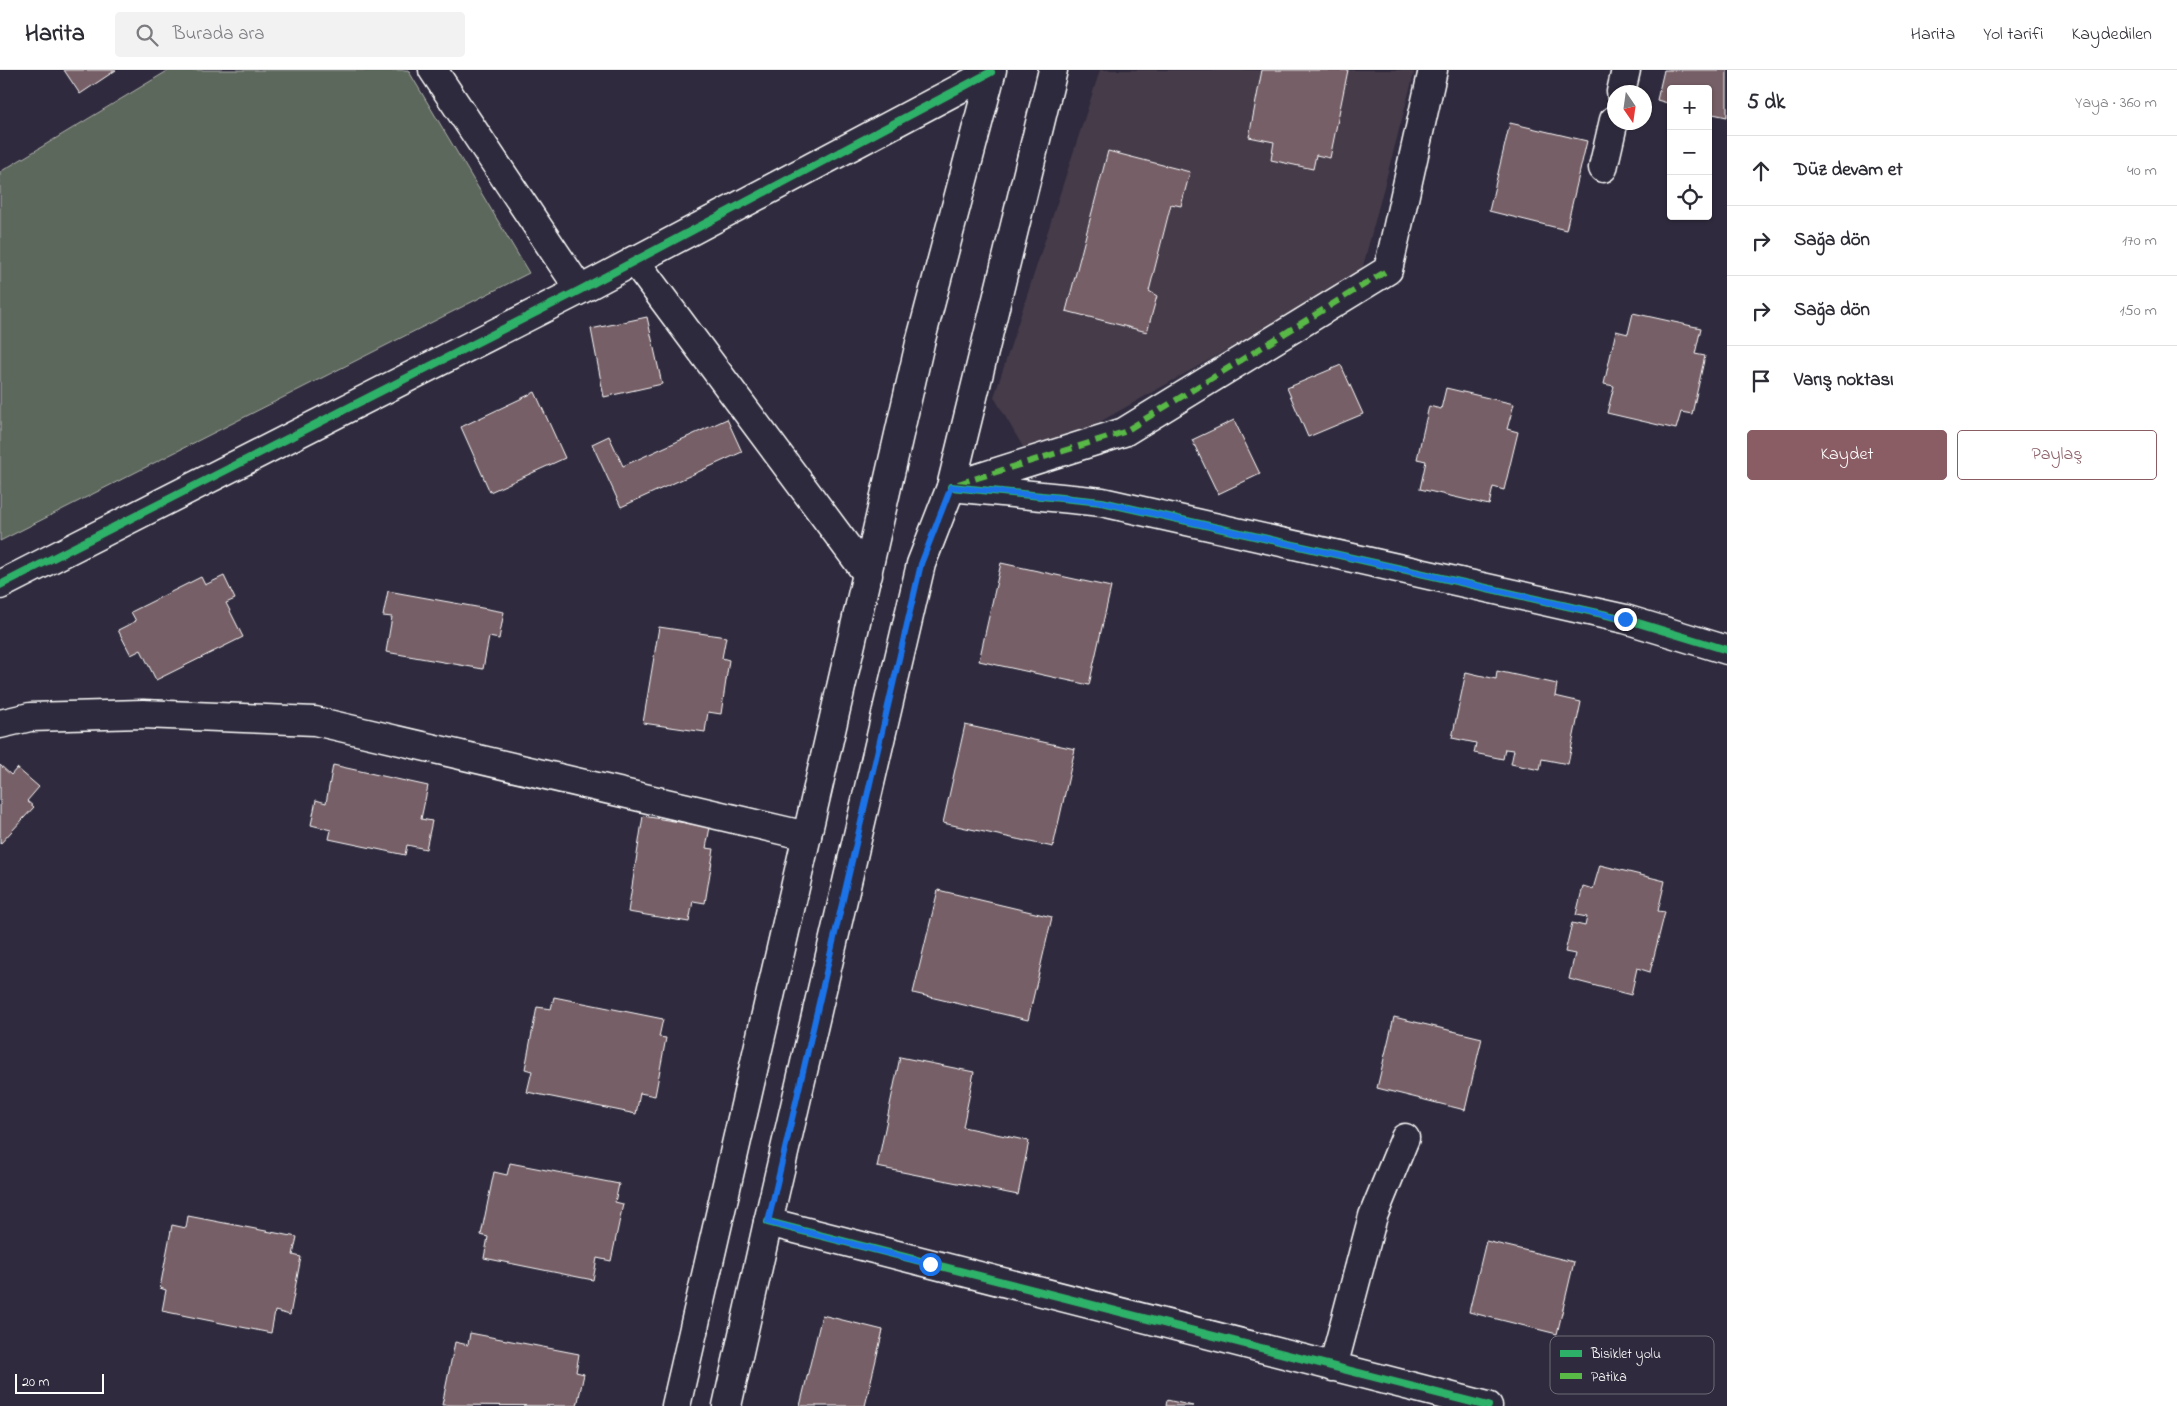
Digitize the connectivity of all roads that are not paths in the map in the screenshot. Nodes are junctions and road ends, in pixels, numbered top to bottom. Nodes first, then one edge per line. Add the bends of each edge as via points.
1 (434, 70) edge
2 (1052, 70) edge
3 (1433, 70) edge
4 (1626, 70) edge
5 (992, 71) edge
6 (1623, 85) edge
7 (1612, 130) edge
8 (1603, 168) dead end
9 (634, 260) junction
10 (580, 290) junction
11 (951, 487) junction
12 (868, 574) junction
13 (0, 585) edge
14 (1727, 650) edge
15 (0, 724) edge
16 (807, 836) junction
17 (1405, 1138) dead end
18 (768, 1222) junction
19 (1333, 1366) junction
20 (676, 1406) edge
21 (727, 1406) edge
22 (1488, 1406) edge

1 - 10 street
2 - 11 street
3 - 11 street via 1388,270 1124,432
4 - 6 street
5 - 9 street
5 - 12 street via 920,342
7 - 8 street
9 - 10 street
9 - 12 street
10 - 13 street
11 - 14 street via 1102,502 1625,619
11 - 18 street via 921,564
12 - 16 street
15 - 16 street via 30,717 143,714 315,721
16 - 20 street
17 - 19 street via 1373,1216
18 - 19 street
18 - 21 street
19 - 22 street

